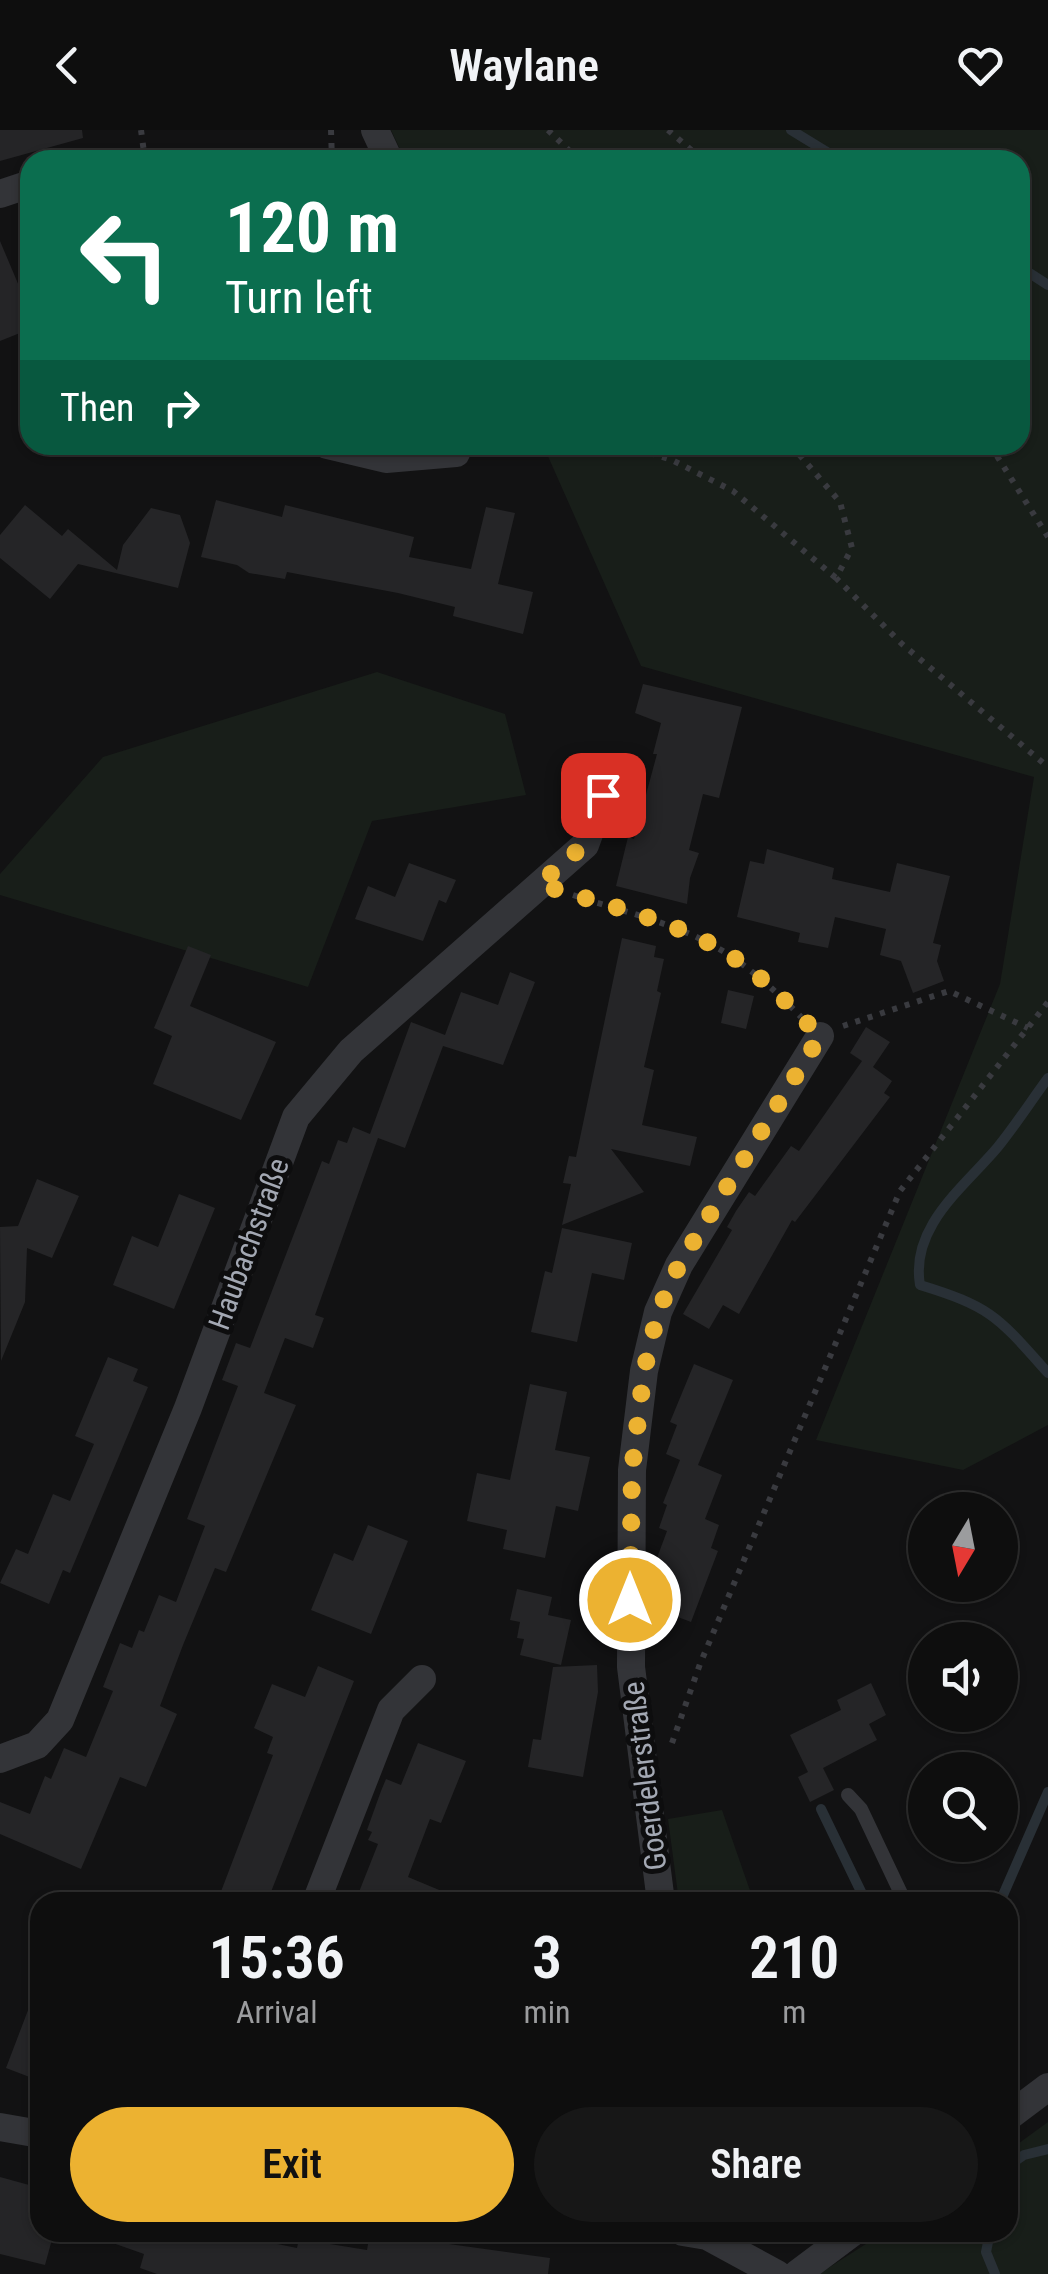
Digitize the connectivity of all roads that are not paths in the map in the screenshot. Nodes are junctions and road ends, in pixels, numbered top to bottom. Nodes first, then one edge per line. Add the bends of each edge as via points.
1 (373, 455) edge
2 (428, 455) edge
3 (603, 795) dead end
4 (820, 1036) road end
5 (422, 1679) dead end
6 (0, 1760) edge
7 (848, 1794) dead end
8 (320, 1892) edge
9 (659, 1892) edge
10 (899, 1892) edge
11 (1048, 2087) edge
12 (1018, 2105) edge
13 (0, 2127) edge
14 (30, 2132) edge
15 (715, 2242) edge
16 (840, 2242) edge
17 (777, 2274) edge
18 (798, 2274) edge

1 - 2 street
3 - 6 street, Haubachstraße via 584,845 351,1051 296,1117 188,1408 60,1720 37,1745
4 - 9 street, Goerdelerstraße via 679,1265 658,1312 644,1371 632,1470 632,1667
5 - 8 street via 391,1710
7 - 10 lane
11 - 12 street
13 - 14 street
15 - 17 street
16 - 18 street

